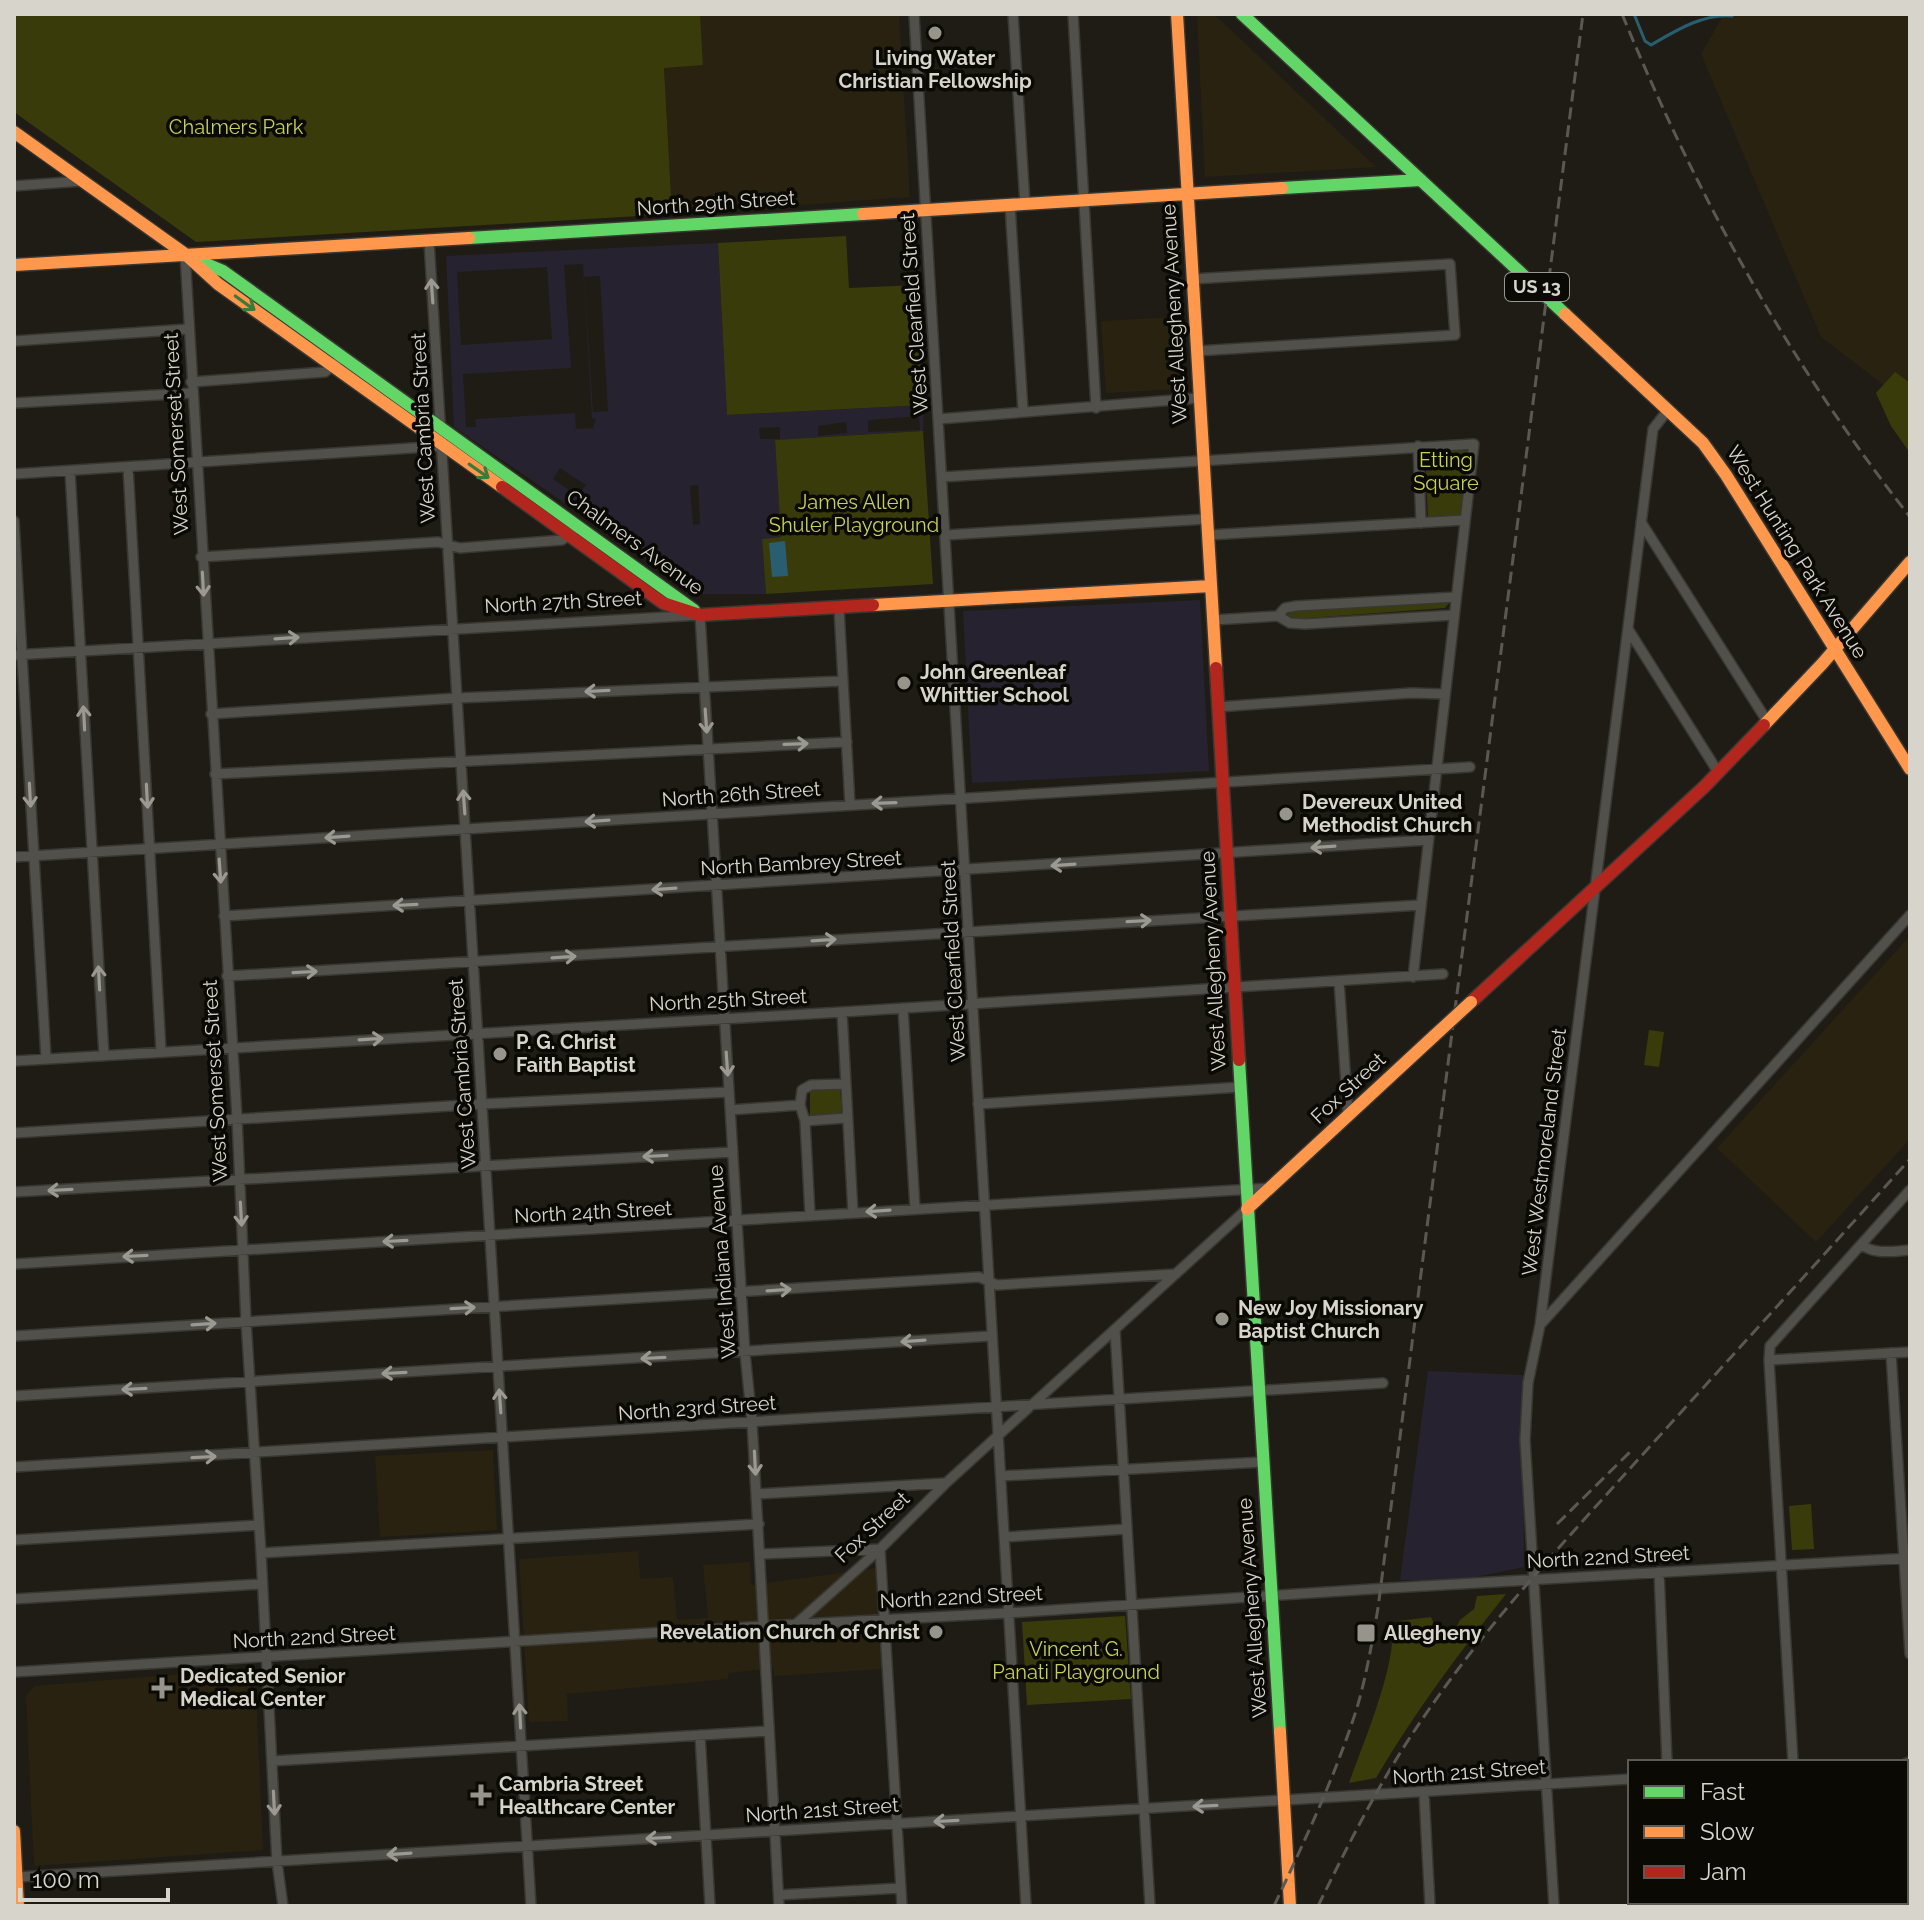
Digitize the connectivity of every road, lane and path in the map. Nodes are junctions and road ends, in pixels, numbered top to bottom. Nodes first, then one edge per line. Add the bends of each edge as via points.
1 (914, 14) edge
2 (1013, 14) edge
3 (1073, 14) edge
4 (1177, 14) edge
5 (1242, 14) edge
6 (14, 132) edge
7 (1421, 180) junction
8 (82, 181) junction
9 (14, 186) edge
10 (1187, 194) junction
11 (1084, 200) junction
12 (1025, 204) junction
13 (1010, 205) junction
14 (925, 210) junction
15 (429, 241) junction
16 (185, 254) junction
17 (14, 265) edge
18 (1192, 279) junction
19 (188, 329) junction
20 (14, 341) edge
21 (1197, 351) junction
22 (338, 361) junction
23 (191, 387) junction
24 (1199, 398) junction
25 (14, 403) edge
26 (1096, 408) junction
27 (1668, 410) junction
28 (1023, 411) junction
29 (939, 419) junction
30 (442, 428) junction
31 (443, 446) junction
32 (1418, 446) junction
33 (196, 462) junction
34 (1203, 462) junction
35 (128, 467) junction
36 (70, 471) junction
37 (14, 474) edge
38 (942, 477) junction
39 (1207, 519) junction
40 (1465, 520) junction
41 (14, 521) edge
42 (1641, 522) junction
43 (1421, 523) junction
44 (574, 530) junction
45 (946, 535) junction
46 (1208, 535) junction
47 (448, 546) junction
48 (201, 557) junction
49 (1910, 562) edge
50 (1211, 586) junction
51 (1456, 597) junction
52 (950, 600) junction
53 (839, 609) junction
54 (700, 615) junction
55 (1454, 615) junction
56 (1278, 616) junction
57 (1213, 620) junction
58 (453, 628) junction
59 (1628, 629) junction
60 (207, 643) junction
61 (138, 647) junction
62 (1834, 648) junction
63 (80, 651) junction
64 (18, 655) edge
65 (843, 681) junction
66 (704, 686) junction
67 (1445, 694) junction
68 (457, 698) junction
69 (1218, 707) junction
70 (211, 714) junction
71 (1767, 721) junction
72 (847, 742) junction
73 (708, 747) junction
74 (461, 760) junction
75 (1470, 767) dead end
76 (1910, 769) edge
77 (1437, 770) junction
78 (1718, 772) junction
79 (215, 774) junction
80 (1223, 784) junction
81 (962, 800) junction
82 (850, 805) junction
83 (712, 814) junction
84 (465, 829) junction
85 (1428, 840) junction
86 (219, 845) junction
87 (150, 849) junction
88 (92, 853) junction
89 (1227, 854) junction
90 (34, 856) junction
91 (14, 857) edge
92 (966, 871) junction
93 (716, 886) junction
94 (1595, 887) junction
95 (470, 901) junction
96 (1421, 905) junction
97 (1910, 915) edge
98 (224, 916) junction
99 (1231, 916) junction
100 (969, 931) junction
101 (720, 947) junction
102 (473, 962) junction
103 (1443, 974) dead end
104 (227, 976) junction
105 (1413, 977) junction
106 (1339, 981) junction
107 (1235, 988) junction
108 (973, 1002) junction
109 (903, 1008) junction
110 (842, 1012) junction
111 (725, 1019) junction
112 (478, 1032) junction
113 (232, 1048) junction
114 (161, 1051) junction
115 (104, 1056) junction
116 (46, 1058) junction
117 (14, 1061) edge
118 (845, 1084) junction
119 (1241, 1087) junction
120 (729, 1092) junction
121 (482, 1104) junction
122 (978, 1104) junction
123 (800, 1105) junction
124 (730, 1110) junction
125 (1348, 1113) junction
126 (237, 1118) junction
127 (846, 1118) junction
128 (805, 1121) junction
129 (14, 1133) edge
130 (733, 1152) junction
131 (486, 1166) junction
132 (239, 1180) junction
133 (1270, 1188) junction
134 (1246, 1190) junction
135 (1910, 1190) edge
136 (14, 1192) edge
137 (984, 1205) junction
138 (915, 1208) junction
139 (1247, 1209) junction
140 (853, 1213) junction
141 (810, 1215) junction
142 (737, 1221) junction
143 (490, 1236) junction
144 (1862, 1245) junction
145 (242, 1250) junction
146 (1910, 1250) edge
147 (14, 1264) edge
148 (1176, 1274) junction
149 (988, 1281) junction
150 (742, 1292) junction
151 (494, 1306) junction
152 (246, 1321) junction
153 (1540, 1325) junction
154 (1115, 1330) junction
155 (14, 1336) edge
156 (991, 1336) junction
157 (1910, 1352) edge
158 (745, 1353) junction
159 (1891, 1353) junction
160 (1769, 1360) junction
161 (498, 1367) junction
162 (250, 1382) junction
163 (1383, 1383) dead end
164 (1258, 1391) junction
165 (14, 1396) edge
166 (1120, 1400) junction
167 (1036, 1404) junction
168 (996, 1408) junction
169 (752, 1422) junction
170 (999, 1437) junction
171 (503, 1438) junction
172 (254, 1454) junction
173 (1263, 1462) junction
174 (14, 1467) edge
175 (1124, 1470) junction
176 (1001, 1476) junction
177 (946, 1483) junction
178 (757, 1494) junction
179 (759, 1524) junction
180 (259, 1525) junction
181 (1127, 1529) junction
182 (1005, 1537) junction
183 (14, 1540) edge
184 (509, 1540) junction
185 (880, 1549) junction
186 (261, 1553) junction
187 (761, 1554) junction
188 (1907, 1558) edge
189 (1781, 1565) junction
190 (1659, 1572) junction
191 (1533, 1580) junction
192 (262, 1584) junction
193 (1271, 1596) junction
194 (14, 1599) edge
195 (1132, 1604) junction
196 (1008, 1613) junction
197 (884, 1620) junction
198 (796, 1624) junction
199 (765, 1626) junction
200 (515, 1643) junction
201 (1910, 1654) edge
202 (266, 1658) junction
203 (14, 1672) edge
204 (769, 1731) junction
205 (700, 1735) junction
206 (521, 1745) junction
207 (1667, 1760) edge
208 (1793, 1760) edge
209 (272, 1761) junction
210 (1628, 1779) edge
211 (1547, 1785) junction
212 (1424, 1793) junction
213 (1283, 1801) junction
214 (1144, 1809) junction
215 (1021, 1817) junction
216 (897, 1823) junction
217 (14, 1831) edge
218 (775, 1831) junction
219 (706, 1835) junction
220 (527, 1846) junction
221 (277, 1862) junction
222 (17, 1877) junction
223 (901, 1888) junction
224 (779, 1901) edge
225 (18, 1906) edge
226 (283, 1906) edge
227 (531, 1906) edge
228 (710, 1906) edge
229 (902, 1906) edge
230 (1026, 1906) edge
231 (1150, 1906) edge
232 (1290, 1906) edge
233 (1430, 1906) edge
234 (1554, 1906) edge

1 - 14 street, West Clearfield Street
2 - 12 street
3 - 11 street
4 - 10 street, West Allegheny Avenue
5 - 7 street, West Hunting Park Avenue / US 13
6 - 8 street, Chalmers Avenue
7 - 10 street, North 29th Street
7 - 27 street, West Hunting Park Avenue / US 13
8 - 9 street
8 - 16 street, Chalmers Avenue
10 - 11 street, North 29th Street
10 - 18 street, West Allegheny Avenue
11 - 12 street, North 29th Street
11 - 26 street
12 - 13 street, North 29th Street
13 - 14 street, North 29th Street
13 - 28 street
14 - 15 street, North 29th Street
14 - 29 street, West Clearfield Street
15 - 16 street, North 29th Street
30 -> 15 street, West Cambria Street
16 - 17 street, North 29th Street
16 - 19 street, West Somerset Street
16 - 22 street, Chalmers Avenue via 218,284
18 - 21 street, West Allegheny Avenue
18 - 21 street via 1450,264 1455,335
19 - 20 street
19 - 23 street, West Somerset Street
21 - 24 street, West Allegheny Avenue
22 - 23 street via 325,372
22 - 30 street, Chalmers Avenue
22 - 31 street, Chalmers Avenue
23 - 25 street
23 - 33 street, West Somerset Street
24 - 26 street
24 - 34 street, West Allegheny Avenue
26 - 28 street
27 - 42 street, West Westmoreland Street via 1653,429
27 - 62 street, West Hunting Park Avenue / US 13 via 1714,457
28 - 29 street
29 - 38 street, West Clearfield Street
30 - 31 street, West Cambria Street
30 - 44 street, Chalmers Avenue
31 - 33 street
31 -> 44 street, Chalmers Avenue
31 - 47 street, West Cambria Street
32 - 34 street
32 - 40 street via 1474,444
32 - 43 street
33 - 35 street
33 - 48 street, West Somerset Street
34 - 38 street
34 - 39 street, West Allegheny Avenue
35 - 36 street
35 - 61 street
36 - 37 street
36 - 63 street
38 - 45 street, West Clearfield Street
39 - 45 street
39 - 46 street, West Allegheny Avenue
40 - 43 street
40 - 51 street
41 - 64 street
42 - 59 street, West Westmoreland Street
42 - 71 street
43 - 46 street
44 - 47 street via 562,540
44 - 54 street, Chalmers Avenue via 663,603
45 - 52 street, West Clearfield Street
46 - 50 street, West Allegheny Avenue
47 - 48 street via 438,542
47 - 58 street, West Cambria Street
48 -> 60 street, West Somerset Street
49 - 62 street, Fox Street
50 - 52 street, North 27th Street
50 - 57 street, West Allegheny Avenue
51 - 55 street
51 - 56 street via 1296,606
52 - 53 street, North 27th Street
52 - 81 street, West Clearfield Street
53 - 54 street, North 27th Street
53 - 65 street
54 - 58 street, North 27th Street
54 - 66 street, West Indiana Avenue
55 - 56 street via 1305,624
55 - 67 street
56 - 57 street
57 - 69 street, West Allegheny Avenue
60 -> 58 street, North 27th Street
58 - 68 street, West Cambria Street
59 - 78 street
59 - 94 street, West Westmoreland Street
60 - 61 street, North 27th Street
60 - 70 street, West Somerset Street
61 - 63 street, North 27th Street
61 -> 87 street
62 - 71 street, Fox Street
62 - 76 street, West Hunting Park Avenue / US 13
63 - 64 street, North 27th Street
88 -> 63 street
64 -> 90 street
65 - 66 street
65 - 72 street
66 -> 68 street
66 -> 73 street, West Indiana Avenue
67 - 69 street
67 - 77 street
68 - 70 street
68 - 74 street, West Cambria Street
69 - 80 street, West Allegheny Avenue
70 - 79 street, West Somerset Street
71 - 78 street, Fox Street
73 -> 72 street
72 - 82 street
73 - 74 street
73 - 83 street, West Indiana Avenue
74 - 79 street
84 -> 74 street, West Cambria Street
75 - 77 street, North 26th Street
77 - 80 street, North 26th Street
77 - 85 street
78 - 94 street, Fox Street
79 - 86 street, West Somerset Street
80 - 81 street, North 26th Street
80 - 89 street, West Allegheny Avenue
81 -> 82 street, North 26th Street
81 - 92 street, West Clearfield Street
82 - 83 street, North 26th Street
83 -> 84 street, North 26th Street
83 - 93 street, West Indiana Avenue
84 -> 86 street, North 26th Street
84 - 95 street, West Cambria Street
85 -> 89 street, North Bambrey Street
85 - 96 street
86 - 87 street, North 26th Street
86 -> 98 street, West Somerset Street
87 - 88 street, North 26th Street
87 - 114 street
88 - 90 street, North 26th Street
115 -> 88 street
89 -> 92 street, North Bambrey Street
89 - 99 street, West Allegheny Avenue
90 - 91 street, North 26th Street
90 - 116 street
92 - 93 street, North Bambrey Street
92 - 100 street, West Clearfield Street
93 -> 95 street, North Bambrey Street
93 - 101 street, West Indiana Avenue
94 - 125 street, Fox Street, bridge
94 - 153 street, West Westmoreland Street
95 -> 98 street, North Bambrey Street
95 - 102 street, West Cambria Street
96 - 99 street
96 - 105 street
97 - 153 street
98 - 104 street, West Somerset Street
100 -> 99 street
99 - 107 street, West Allegheny Avenue
101 -> 100 street
100 - 108 street, West Clearfield Street
102 -> 101 street
101 - 111 street, West Indiana Avenue
104 -> 102 street
102 - 112 street, West Cambria Street
103 - 105 street, North 25th Street
104 - 113 street, West Somerset Street
105 - 106 street, North 25th Street
106 - 107 street, North 25th Street
106 - 125 street
107 - 108 street, North 25th Street
107 - 119 street, West Allegheny Avenue
108 - 109 street, North 25th Street
108 - 122 street, West Clearfield Street
109 - 110 street, North 25th Street
109 - 138 street
110 - 111 street, North 25th Street
110 - 118 street
111 - 112 street, North 25th Street
111 -> 120 street, West Indiana Avenue
113 -> 112 street, North 25th Street
112 - 121 street, West Cambria Street
113 - 114 street, North 25th Street
113 - 126 street, West Somerset Street
114 - 115 street, North 25th Street
115 - 116 street, North 25th Street
116 - 117 street, North 25th Street
118 - 123 street via 811,1085 802,1090
118 - 127 street
119 - 122 street
119 - 134 street, West Allegheny Avenue
120 - 121 street
120 - 124 street, West Indiana Avenue
121 - 126 street
121 - 131 street, West Cambria Street
122 - 137 street, West Clearfield Street
123 - 124 street
123 - 128 street
124 - 130 street, West Indiana Avenue
125 - 133 street, Fox Street
126 - 129 street
126 - 132 street, West Somerset Street
127 - 128 street
127 - 140 street
128 - 141 street
130 -> 131 street
130 - 142 street, West Indiana Avenue
131 - 132 street
131 - 143 street, West Cambria Street
132 -> 136 street
132 -> 145 street, West Somerset Street
133 - 134 street, North 24th Street
133 - 139 street, Fox Street
134 - 137 street, North 24th Street
134 - 139 street, West Allegheny Avenue
135 - 144 street
137 - 138 street, North 24th Street
137 - 149 street, West Clearfield Street
138 -> 140 street, North 24th Street
139 - 148 street, Fox Street
139 - 164 street, West Allegheny Avenue
140 - 141 street, North 24th Street
141 - 142 street, North 24th Street
142 - 143 street, North 24th Street
142 - 150 street, West Indiana Avenue
143 -> 145 street, North 24th Street
143 - 151 street, West Cambria Street
144 - 146 street via 1869,1251
144 - 160 street via 1770,1346
145 -> 147 street, North 24th Street
145 - 152 street, West Somerset Street
148 - 149 street via 997,1285
148 - 154 street, Fox Street
150 -> 149 street via 979,1277
149 - 156 street, West Clearfield Street
150 - 151 street
150 - 158 street, West Indiana Avenue
152 -> 151 street
151 - 161 street, West Cambria Street
155 -> 152 street
152 - 162 street, West Somerset Street
153 - 191 street, West Westmoreland Street via 1528,1383 1525,1440
154 - 166 street
154 - 167 street, Fox Street
156 -> 158 street
156 - 168 street, West Clearfield Street
157 - 159 street
158 -> 161 street
158 - 169 street, West Indiana Avenue
159 - 160 street
159 - 188 street
160 - 189 street
161 -> 162 street
171 -> 161 street, West Cambria Street
162 -> 165 street
162 - 172 street, West Somerset Street
163 - 164 street, North 23rd Street
164 - 166 street, North 23rd Street
164 - 173 street, West Allegheny Avenue
166 - 167 street, North 23rd Street
166 - 175 street
167 - 168 street, North 23rd Street
167 - 170 street, Fox Street
168 - 169 street, North 23rd Street
168 - 170 street, West Clearfield Street
169 - 171 street, North 23rd Street
169 -> 178 street, West Indiana Avenue
170 - 176 street, West Clearfield Street
170 - 177 street, Fox Street
171 - 172 street, North 23rd Street
171 - 184 street, West Cambria Street
174 -> 172 street, North 23rd Street
172 - 180 street, West Somerset Street
173 - 175 street
173 - 193 street, West Allegheny Avenue
175 - 176 street
175 - 181 street
176 - 182 street, West Clearfield Street
177 - 178 street
177 - 185 street, Fox Street
178 - 179 street, West Indiana Avenue
179 - 184 street
179 - 187 street, West Indiana Avenue
180 - 183 street
180 - 186 street, West Somerset Street
181 - 182 street
181 - 195 street
182 - 196 street, West Clearfield Street
184 - 186 street
184 - 200 street, West Cambria Street
185 - 187 street
185 - 197 street
185 - 198 street, Fox Street
186 - 192 street, West Somerset Street
187 - 199 street, West Indiana Avenue
188 - 189 street, North 22nd Street
188 - 201 street
189 - 190 street, North 22nd Street
189 - 208 street
190 - 191 street, North 22nd Street
190 - 207 street
191 - 193 street, North 22nd Street
191 - 211 street, West Westmoreland Street
192 - 194 street
192 - 202 street, West Somerset Street
193 - 195 street, North 22nd Street
193 - 213 street, West Allegheny Avenue
195 - 196 street, North 22nd Street
195 - 214 street
196 - 197 street, North 22nd Street
196 - 215 street, West Clearfield Street
197 - 198 street, North 22nd Street
197 - 216 street
198 - 199 street, North 22nd Street
199 - 200 street, North 22nd Street
199 - 204 street, West Indiana Avenue
200 - 202 street, North 22nd Street
206 -> 200 street, West Cambria Street
202 - 203 street, North 22nd Street
202 - 209 street, West Somerset Street
204 - 205 street
204 - 218 street, West Indiana Avenue
205 - 206 street
205 - 219 street
206 - 209 street
206 - 220 street, West Cambria Street
209 -> 221 street, West Somerset Street
210 - 211 street, North 21st Street
211 - 212 street, North 21st Street
211 - 234 street, West Westmoreland Street
212 - 213 street, North 21st Street
212 - 233 street
213 -> 214 street, North 21st Street
213 - 232 street, West Allegheny Avenue
214 - 215 street, North 21st Street
214 - 231 street
215 -> 216 street, North 21st Street
215 - 230 street, West Clearfield Street
216 - 218 street, North 21st Street
216 - 223 street
217 - 222 street
218 - 219 street, North 21st Street
218 - 224 street, West Indiana Avenue
219 -> 220 street, North 21st Street
219 - 228 street
220 -> 221 street, North 21st Street
220 - 227 street, West Cambria Street
221 - 222 street, North 21st Street
221 - 226 street, West Somerset Street
222 - 225 street
223 - 224 street
223 - 229 street

